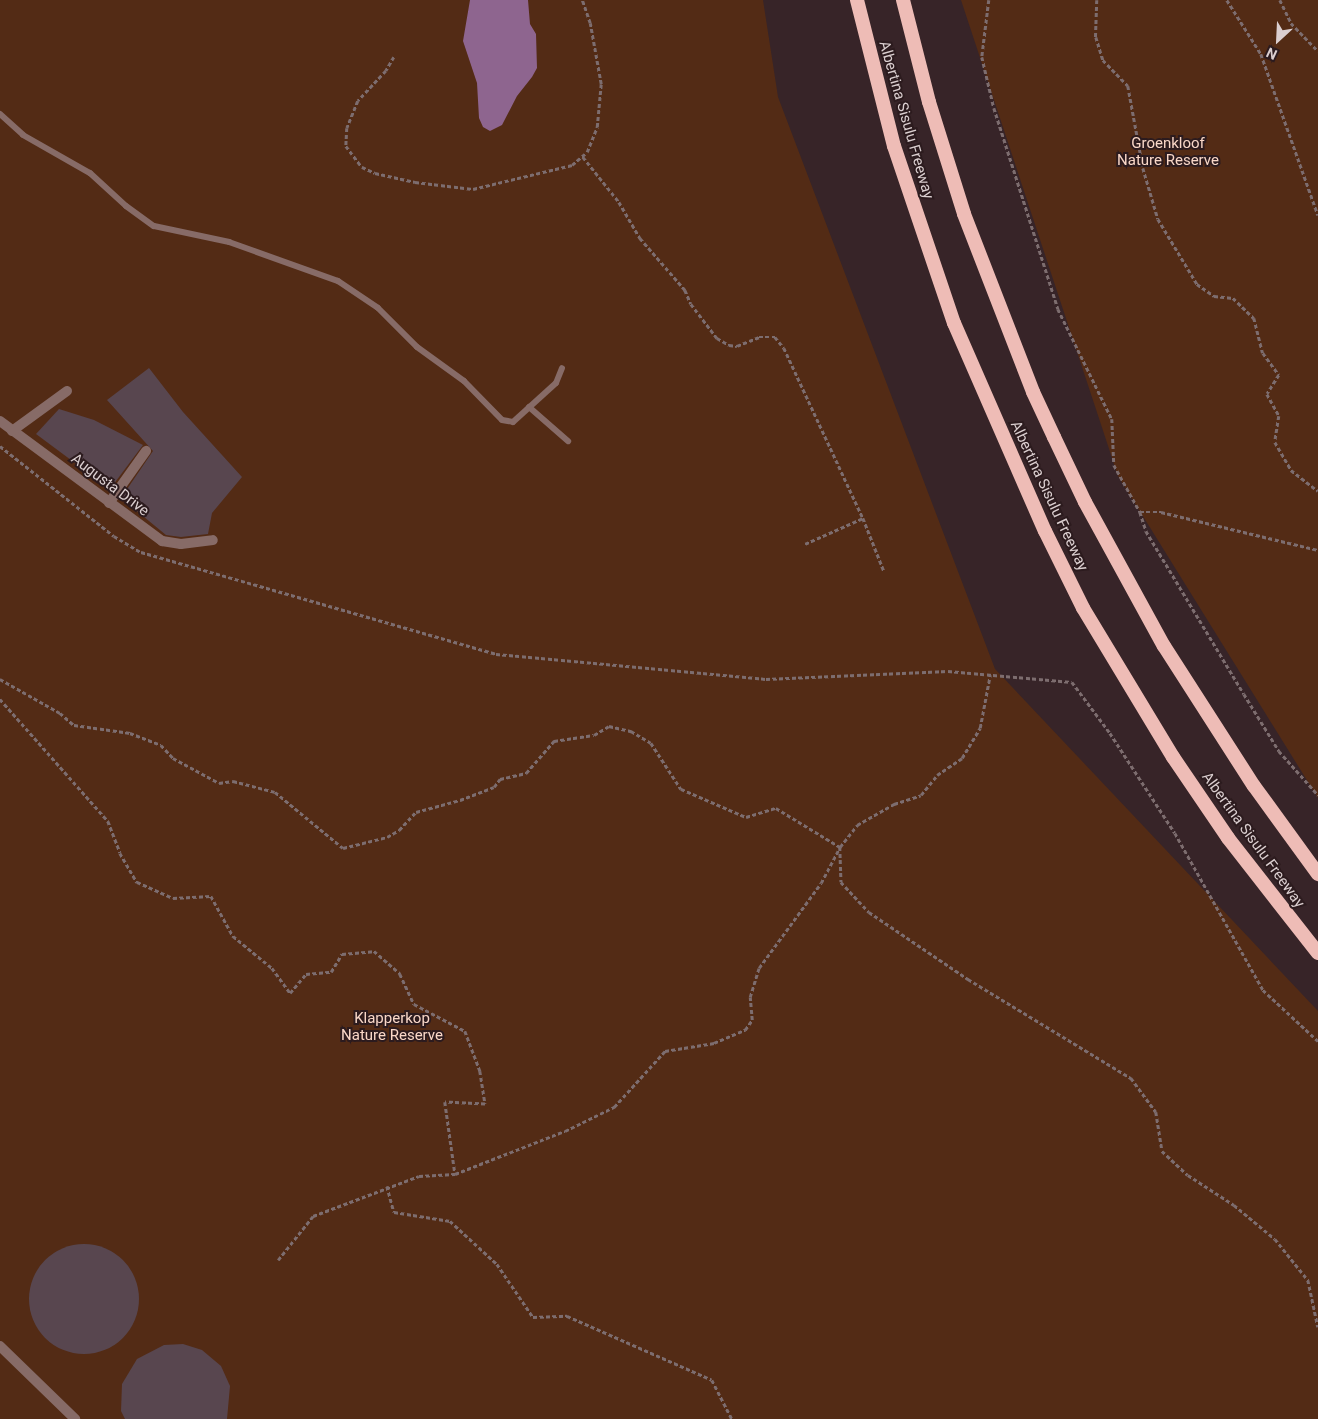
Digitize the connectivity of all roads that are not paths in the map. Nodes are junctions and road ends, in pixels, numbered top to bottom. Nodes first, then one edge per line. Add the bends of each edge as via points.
1 (857, 0) edge
2 (902, 0) edge
3 (0, 114) edge
4 (562, 368) dead end
5 (67, 391) dead end
6 (529, 407) junction
7 (0, 421) edge
8 (12, 430) junction
9 (568, 441) dead end
10 (146, 451) dead end
11 (110, 503) junction
12 (213, 540) dead end
13 (1318, 874) edge
14 (1318, 953) edge
15 (0, 1346) edge
16 (75, 1419) edge

1 - 14 highway, Albertina Sisulu Freeway via 894,146 954,322 1045,531 1083,608 1173,757 1228,838
2 - 13 highway, Albertina Sisulu Freeway via 964,214 1033,392 1070,470 1164,646 1254,786
3 - 6 lane via 23,135 90,173 154,226 229,242 338,281 378,308 417,347 464,381 502,420 513,422
4 - 6 lane via 556,383
5 - 8 street
6 - 9 lane
7 - 8 street, Augusta Drive
8 - 11 street, Augusta Drive
10 - 11 street
11 - 12 street, Augusta Drive via 162,541 188,544
15 - 16 street

